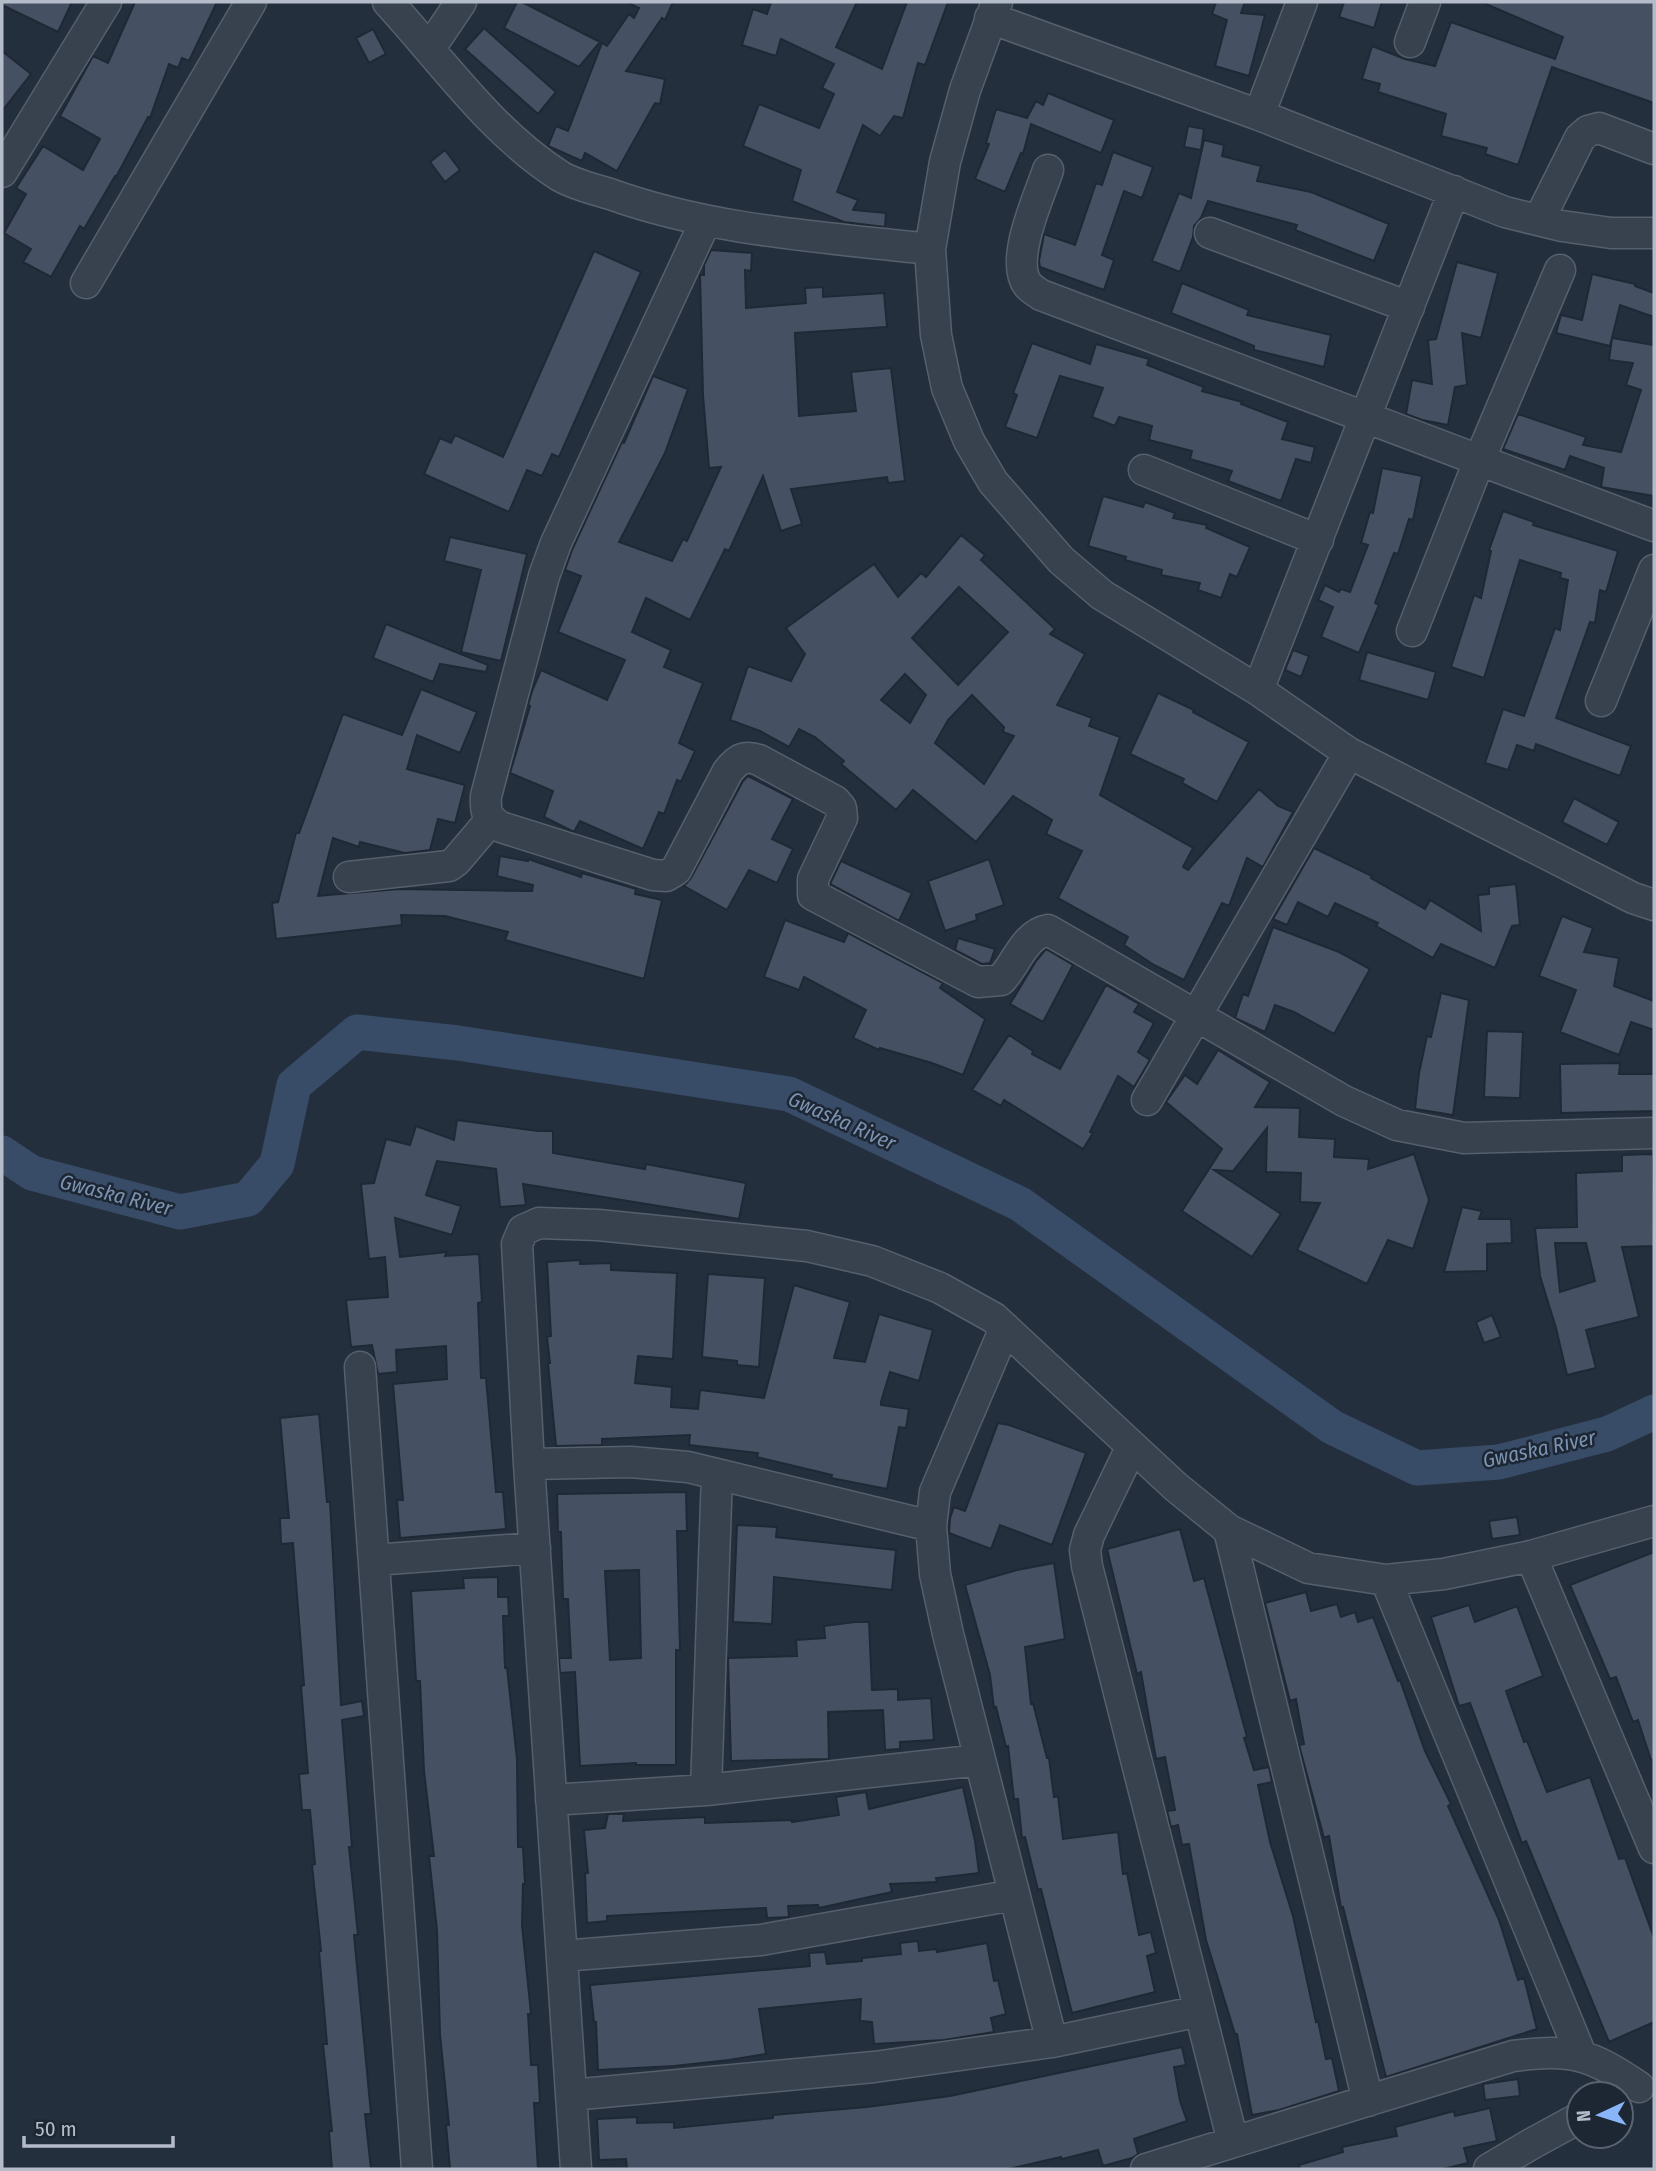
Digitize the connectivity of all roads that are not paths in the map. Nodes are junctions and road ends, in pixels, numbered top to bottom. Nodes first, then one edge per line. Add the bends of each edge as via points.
1 (106, 2) edge
2 (251, 2) edge
3 (388, 2) edge
4 (1302, 2) edge
5 (1425, 2) edge
6 (453, 7) edge
7 (994, 10) edge
8 (1410, 42) dead end
9 (430, 48) junction
10 (1259, 115) junction
11 (1654, 149) edge
12 (1048, 170) dead end
13 (2, 172) edge
14 (1454, 191) junction
15 (1539, 220) junction
16 (705, 222) junction
17 (1210, 233) dead end
18 (1654, 233) edge
19 (930, 249) junction
20 (1560, 270) dead end
21 (86, 283) dead end
22 (1409, 307) junction
23 (1366, 419) junction
24 (1479, 461) junction
25 (1144, 470) dead end
26 (1654, 526) edge
27 (1318, 540) junction
28 (1654, 570) edge
29 (1412, 631) dead end
30 (1258, 690) junction
31 (1601, 701) dead end
32 (1349, 753) junction
33 (490, 821) junction
34 (349, 877) dead end
35 (1654, 905) edge
36 (1198, 1015) junction
37 (1147, 1100) dead end
38 (1654, 1133) edge
39 (1005, 1328) junction
40 (360, 1367) dead end
41 (1132, 1446) junction
42 (529, 1464) junction
43 (717, 1474) junction
44 (1654, 1521) edge
45 (932, 1526) junction
46 (1229, 1530) junction
47 (535, 1548) junction
48 (1531, 1556) junction
49 (373, 1560) junction
50 (1386, 1580) junction
51 (980, 1760) junction
52 (706, 1790) junction
53 (551, 1800) junction
54 (1654, 1848) edge
55 (1014, 1895) junction
56 (562, 1955) junction
57 (1200, 2011) junction
58 (1052, 2042) junction
59 (1581, 2055) junction
60 (1638, 2088) edge
61 (571, 2095) junction
62 (1368, 2101) junction
63 (1565, 2126) edge
64 (1233, 2143) junction
65 (417, 2169) edge
66 (576, 2169) edge
67 (1146, 2169) edge
68 (1489, 2169) edge

1 - 13 street
2 - 21 street
3 - 9 street
4 - 10 street
5 - 8 street
6 - 9 street
7 - 10 street
7 - 19 street via 945,162
9 - 16 street via 483,110 520,146 562,177
10 - 14 street
11 - 15 street via 1599,128 1588,131 1580,138
12 - 23 street via 1020,255 1028,285 1041,295
14 - 15 street
14 - 22 street
15 - 18 street via 1611,233
16 - 19 street
16 - 33 street via 544,576 486,796
17 - 22 street
19 - 30 street via 936,335 947,388 969,441 993,482 1061,560 1102,595
20 - 24 street
22 - 23 street
23 - 24 street
23 - 27 street
24 - 26 street
24 - 29 street
25 - 27 street
27 - 30 street
28 - 31 street
30 - 32 street
32 - 35 street
32 - 36 street
33 - 34 street via 449,866
33 - 36 street via 666,876 676,870 728,771 736,760 747,756 841,808 842,818 813,879 813,895 820,900 978,982 1001,980 1032,937 1048,930
36 - 37 street
36 - 38 street via 1344,1101 1397,1125 1464,1138
39 - 41 street
39 - 42 street via 940,1288 872,1261 807,1246 539,1223 523,1230 517,1244
39 - 45 street via 935,1492
40 - 49 street
41 - 46 street
41 - 57 street via 1085,1550
42 - 43 street via 631,1462
42 - 47 street
43 - 45 street
43 - 52 street
44 - 48 street
45 - 51 street via 935,1574
46 - 50 street via 1308,1568
46 - 62 street
47 - 49 street
47 - 53 street
48 - 50 street via 1444,1574
48 - 54 street
49 - 65 street
50 - 59 street
51 - 52 street
51 - 55 street
52 - 53 street
53 - 56 street
55 - 56 street via 761,1940
55 - 58 street
56 - 61 street
57 - 58 street
57 - 64 street
58 - 61 street via 874,2067
59 - 60 street via 1612,2068
59 - 62 street via 1513,2056
61 - 66 street
62 - 64 street
63 - 68 street
64 - 67 street

